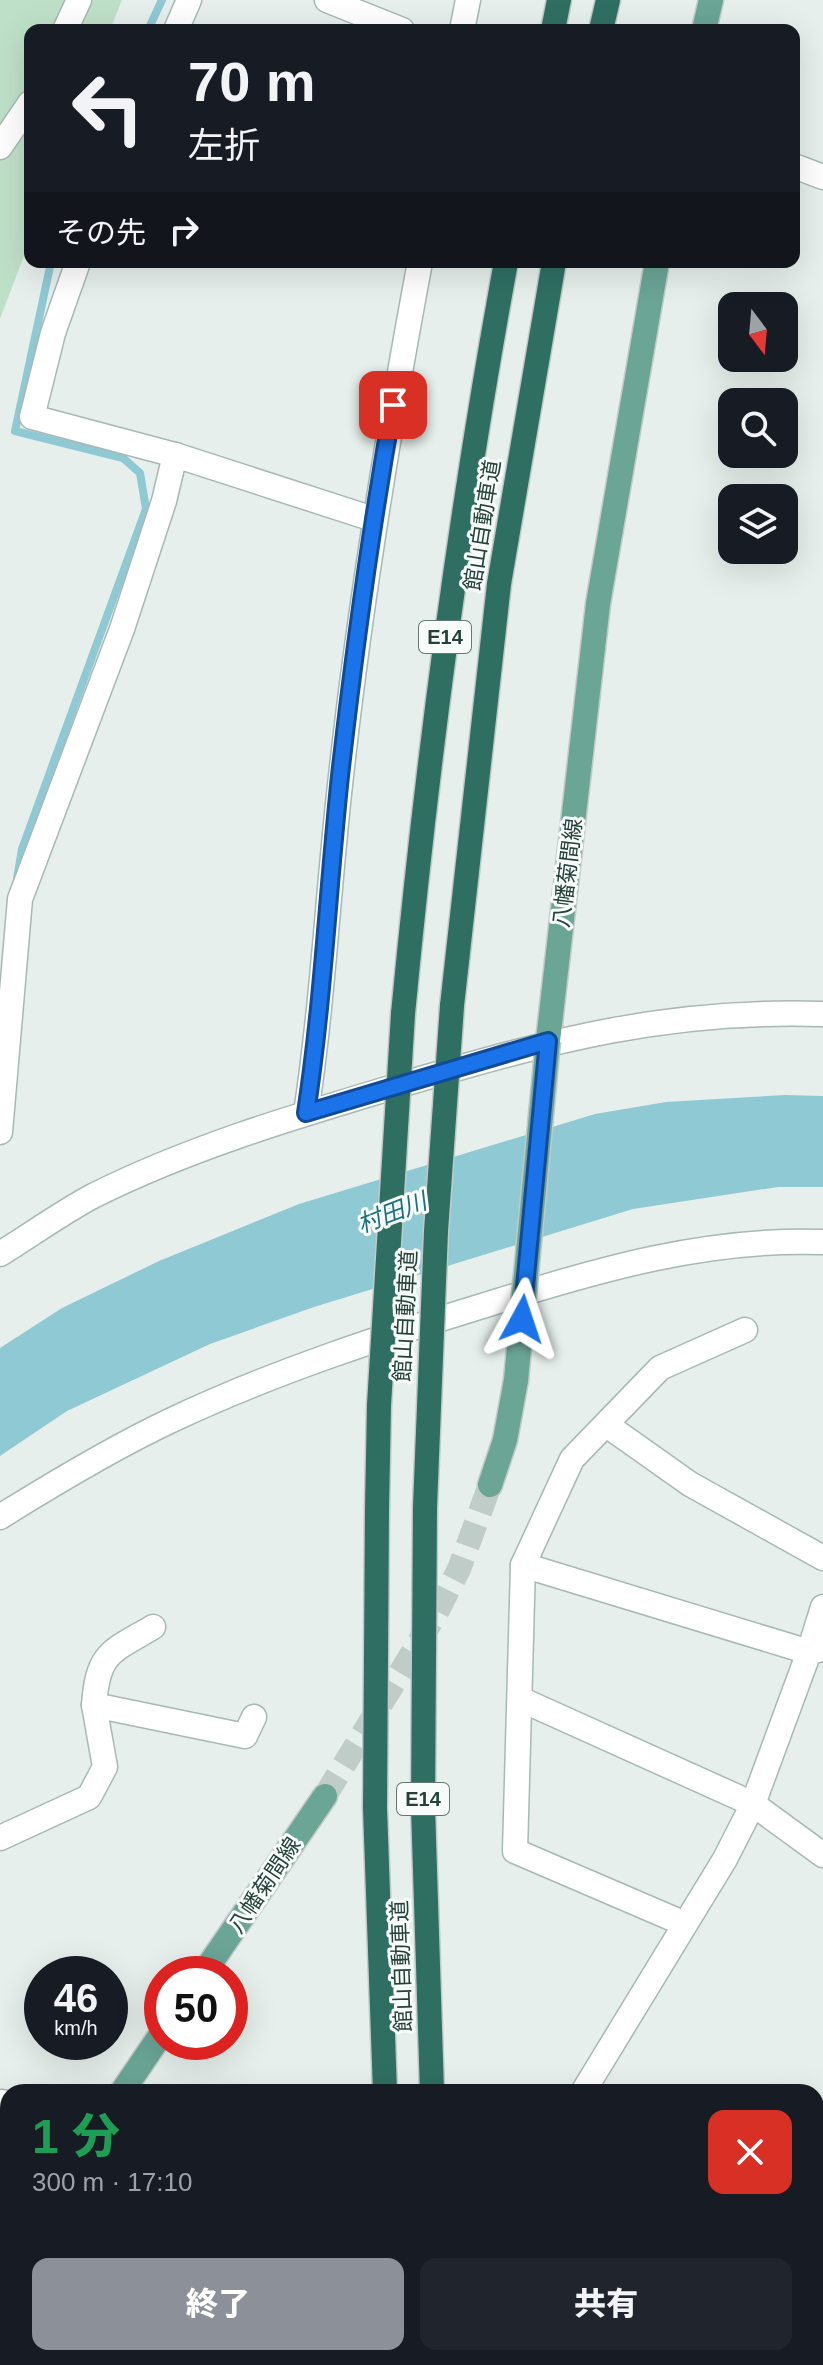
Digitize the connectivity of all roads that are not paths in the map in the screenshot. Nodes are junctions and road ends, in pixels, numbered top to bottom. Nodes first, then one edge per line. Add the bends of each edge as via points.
1 (79, 0) edge
2 (189, 0) edge
3 (327, 0) edge
4 (468, 0) edge
5 (559, 0) edge
6 (608, 0) edge
7 (711, 0) edge
8 (68, 24) edge
9 (179, 24) edge
10 (387, 24) edge
11 (463, 24) edge
12 (554, 24) edge
13 (602, 24) edge
14 (705, 24) edge
15 (24, 112) edge
16 (0, 147) edge
17 (800, 168) edge
18 (823, 177) edge
19 (76, 268) edge
20 (419, 268) edge
21 (505, 268) edge
22 (553, 268) edge
23 (656, 268) edge
24 (175, 455) junction
25 (373, 519) junction
26 (823, 1014) edge
27 (548, 1041) junction
28 (306, 1113) junction
29 (0, 1132) edge
30 (0, 1233) edge
31 (823, 1242) edge
32 (0, 1253) edge
33 (745, 1330) dead end
34 (608, 1426) junction
35 (490, 1485) tunnel mouth
36 (0, 1517) edge
37 (823, 1558) edge
38 (523, 1565) junction
39 (823, 1607) edge
40 (153, 1627) dead end
41 (816, 1651) edge
42 (520, 1699) junction
43 (94, 1705) junction
44 (254, 1717) dead end
45 (325, 1796) tunnel mouth
46 (753, 1804) junction
47 (0, 1838) edge
48 (823, 1855) edge
49 (685, 1924) junction
50 (215, 1956) edge
51 (144, 2060) edge
52 (127, 2084) edge
53 (385, 2084) edge
54 (432, 2084) edge
55 (588, 2084) edge

1 - 8 street
2 - 9 street
3 - 10 street
4 - 11 street
5 - 12 highway
6 - 13 highway
7 - 14 main road
15 - 16 street
17 - 18 street
19 - 24 street via 32,417
20 - 25 street
21 - 53 highway, 館山自動車道 / E14, bridge via 453,579 403,1014 377,1508 375,1808
22 - 54 highway, 館山自動車道 / E14, bridge via 499,584 452,1006 436,1231 425,1507 423,1807
23 - 27 main road, 八幡菊間線 via 598,604
24 - 25 street
24 - 29 street via 122,629 20,899
25 - 28 street
26 - 27 street via 696,1016
27 - 28 street
27 - 35 main road, 八幡菊間線, bridge via 516,1380
28 - 32 street via 91,1197
30 - 32 street
31 - 36 street via 725,1245 658,1256 363,1342 174,1419
33 - 34 street via 660,1368
34 - 37 street via 690,1484
34 - 38 street via 572,1459
38 - 41 street
38 - 42 street
39 - 41 street
40 - 43 street via 107,1654 96,1679
41 - 46 street
42 - 46 street
42 - 49 street via 515,1851
43 - 44 street via 245,1736
43 - 47 street via 105,1767 89,1797
45 - 50 main road, 八幡菊間線
46 - 48 street
46 - 49 street
49 - 55 street
51 - 52 main road

